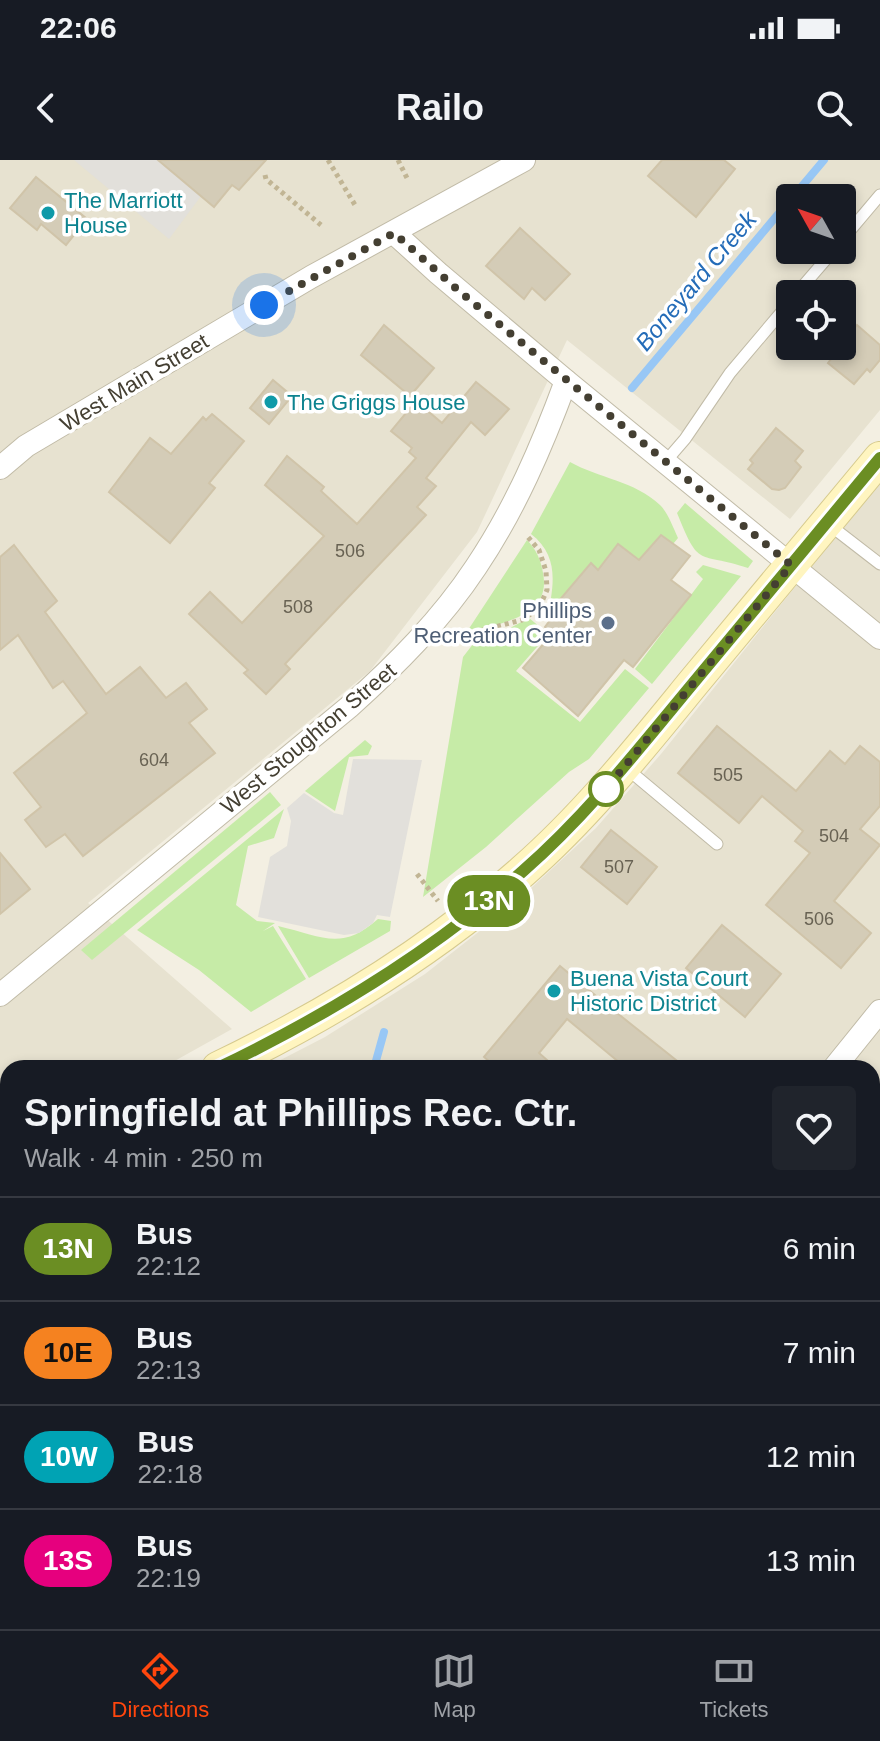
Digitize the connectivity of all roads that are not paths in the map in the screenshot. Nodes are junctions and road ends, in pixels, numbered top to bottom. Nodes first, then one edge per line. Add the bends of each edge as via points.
1 (524, 160) edge
2 (880, 195) edge
3 (856, 223) edge
4 (394, 233) junction
5 (822, 264) edge
6 (808, 280) edge
7 (776, 319) edge
8 (566, 381) junction
9 (880, 458) edge
10 (666, 461) junction
11 (0, 468) edge
12 (827, 522) junction
13 (880, 564) edge
14 (791, 565) junction
15 (880, 638) edge
16 (624, 766) junction
17 (717, 844) dead end
18 (0, 995) edge
19 (880, 1011) edge
20 (235, 1060) edge
21 (840, 1060) edge

1 - 4 street, West Main Street
2 - 3 lane
4 - 8 street
4 - 11 street, West Main Street via 26,446
5 - 6 lane
7 - 10 lane
8 - 10 street
8 - 18 street, West Stoughton Street via 498,531 444,610 394,667
9 - 12 street
10 - 14 street
12 - 13 lane
12 - 14 street
14 - 15 street
14 - 16 street
16 - 17 lane
16 - 20 street via 526,869 441,938 331,1009
19 - 21 street

